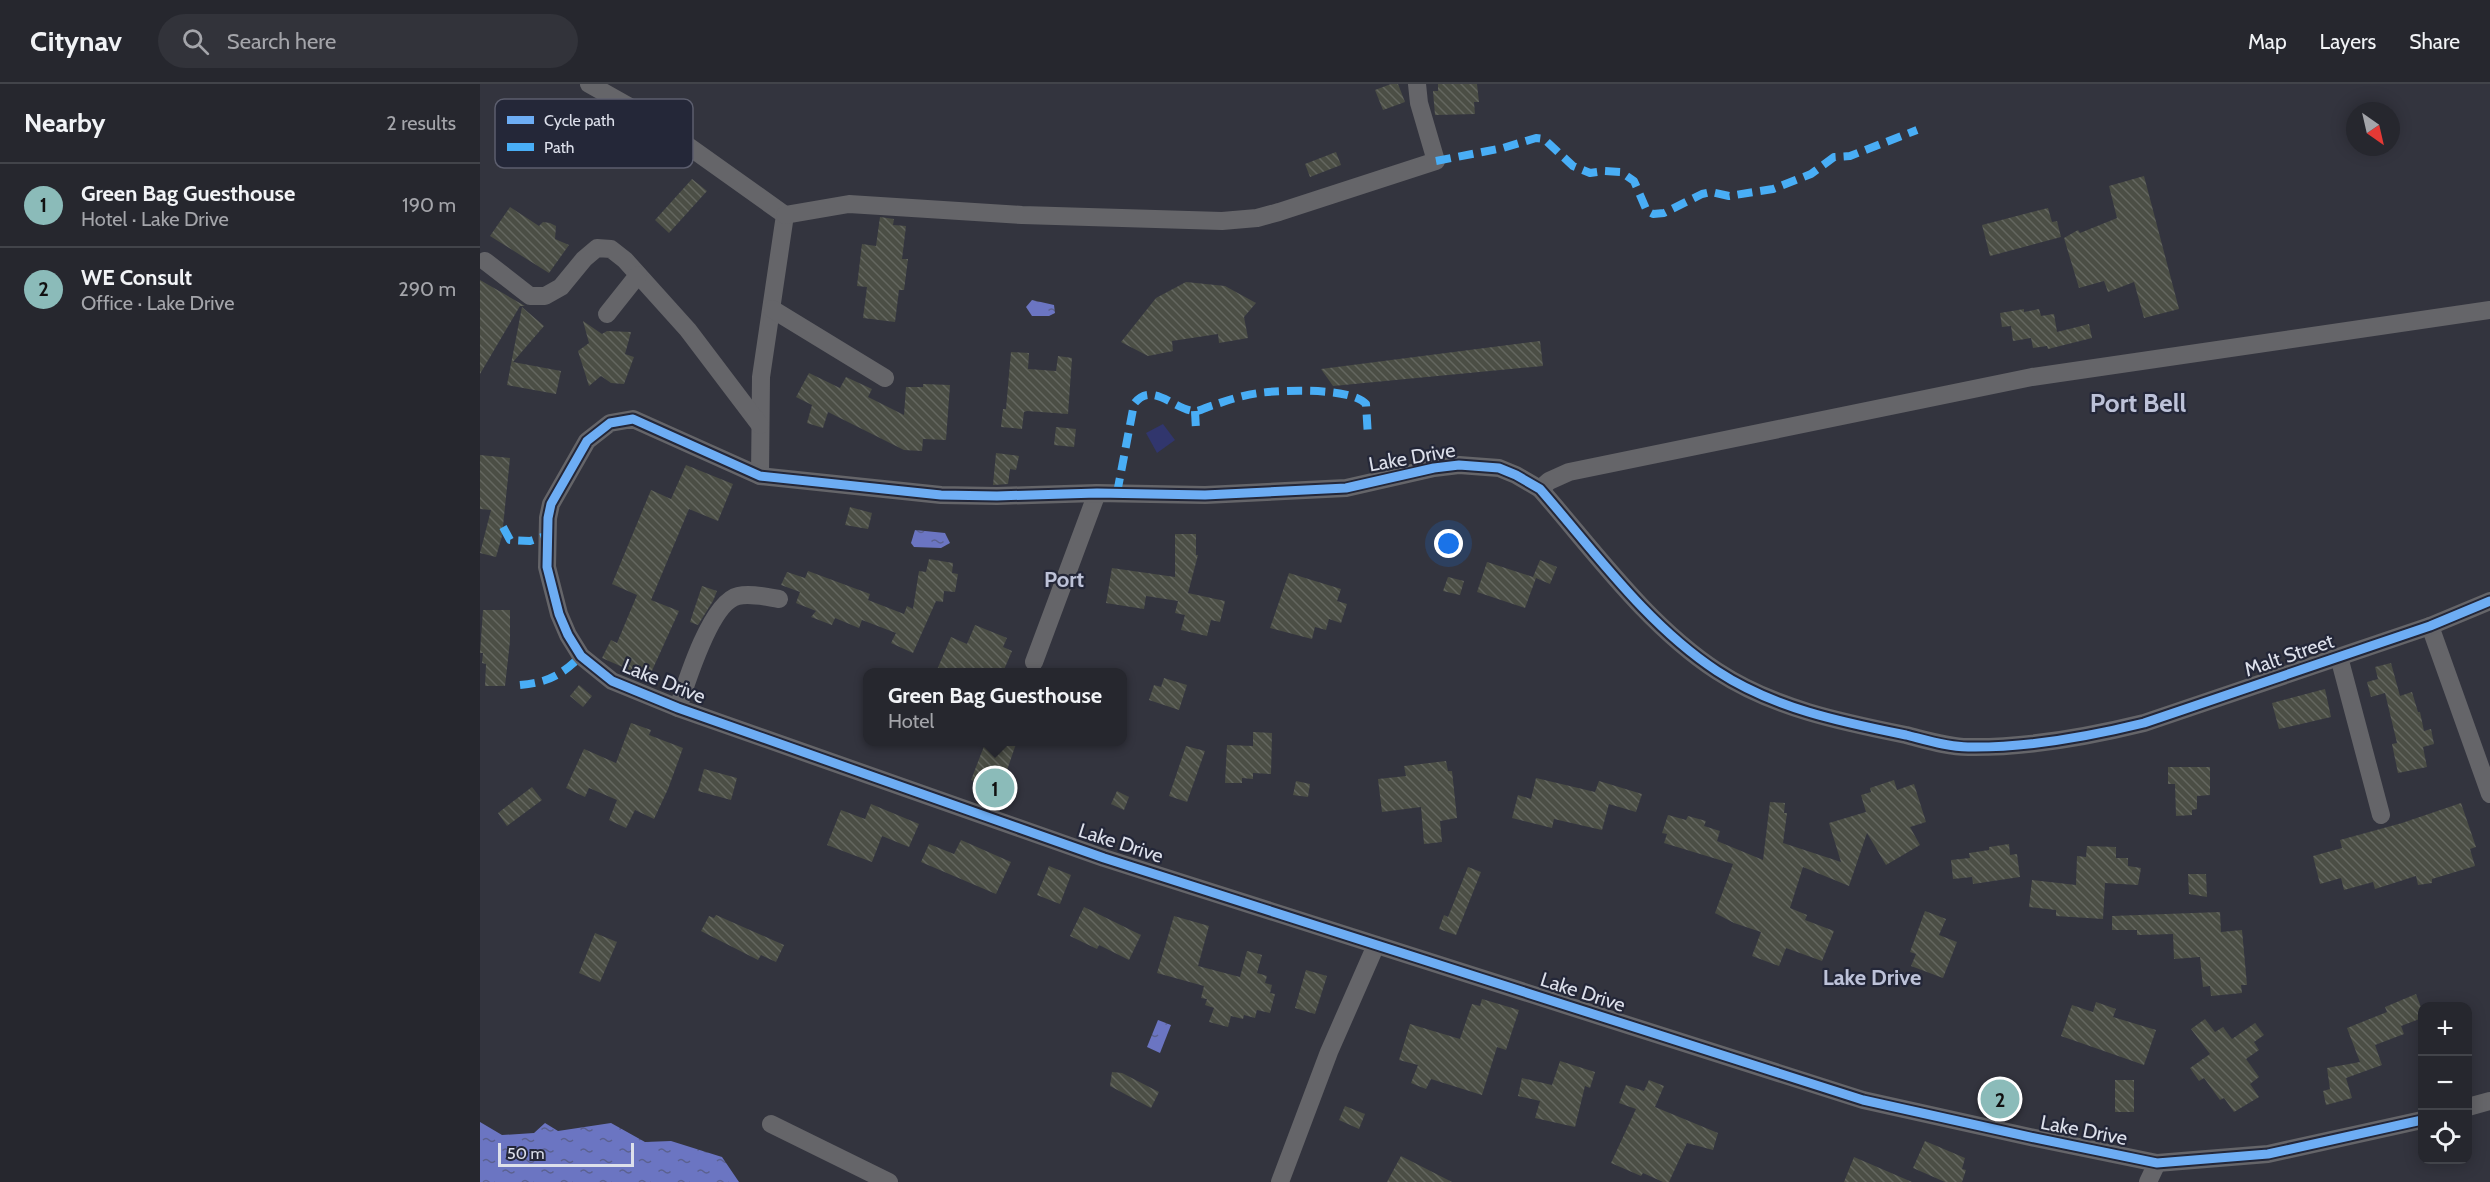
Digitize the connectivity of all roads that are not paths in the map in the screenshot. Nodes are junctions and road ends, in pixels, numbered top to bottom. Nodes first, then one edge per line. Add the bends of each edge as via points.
1 (589, 84) edge
2 (1417, 84) edge
3 (616, 99) edge
4 (693, 150) edge
5 (785, 216) junction
6 (484, 261) dead end
7 (638, 275) junction
8 (772, 309) junction
9 (2490, 310) edge
10 (607, 314) dead end
11 (885, 378) dead end
12 (760, 425) junction
13 (760, 476) junction
14 (1540, 489) junction
15 (1097, 493) junction
16 (779, 599) dead end
17 (2490, 601) edge
18 (2430, 626) junction
19 (2339, 657) junction
20 (1034, 662) dead end
21 (678, 708) junction
22 (2097, 734) joint
23 (2490, 794) edge
24 (2381, 814) dead end
25 (1376, 945) junction
26 (2489, 1106) edge
27 (2472, 1107) edge
28 (2418, 1121) edge
29 (771, 1124) dead end
30 (2157, 1163) junction
31 (889, 1182) edge
32 (1280, 1182) edge
33 (2148, 1182) edge

1 - 3 street
2 - 5 street via 1436,160 1257,218 1222,221 1022,215 849,204
4 - 5 street
5 - 8 street
6 - 7 street via 531,296 545,296 561,287 597,248 610,249
7 - 10 street
7 - 12 street via 688,330
8 - 11 street
8 - 12 street via 761,377
9 - 14 street via 2032,377 1569,472
12 - 13 street
13 - 15 street, Lake Drive via 941,495
13 - 21 street, Lake Drive via 633,419 623,420 610,423 587,441 551,504 547,567 559,614 581,656 612,681
14 - 15 street, Lake Drive via 1499,468 1459,465 1346,488 1205,495
14 - 22 street, Lake Drive via 1652,618 1717,671 1749,689 1825,717 1965,747 2019,745
15 - 20 street
16 - 21 street via 755,595 726,601 712,620
17 - 18 street, Malt Street
18 - 19 street, Malt Street
18 - 23 street
19 - 22 street, Malt Street via 2144,723
19 - 24 street
21 - 25 street, Lake Drive via 1104,858
25 - 30 street, Lake Drive via 1863,1100
25 - 32 street via 1329,1052
26 - 27 street
28 - 30 street, Lake Drive via 2268,1154
29 - 31 street
30 - 33 street

